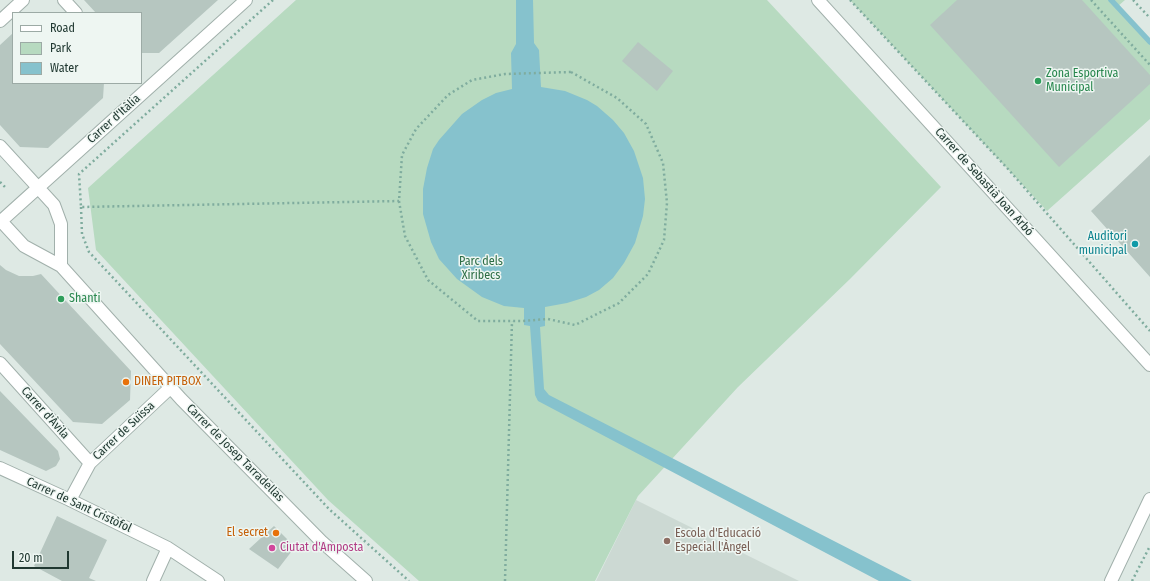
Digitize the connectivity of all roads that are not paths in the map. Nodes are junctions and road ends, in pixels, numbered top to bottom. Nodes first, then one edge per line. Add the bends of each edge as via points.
1 (23, 0) edge
2 (64, 0) edge
3 (246, 0) edge
4 (818, 0) edge
5 (75, 12) edge
6 (0, 21) edge
7 (143, 87) edge
8 (0, 146) edge
9 (38, 188) junction
10 (0, 221) edge
11 (61, 266) junction
12 (0, 363) edge
13 (1150, 365) edge
14 (170, 387) junction
15 (90, 463) junction
16 (0, 468) edge
17 (1150, 499) edge
18 (70, 500) junction
19 (168, 548) junction
20 (153, 581) edge
21 (218, 581) edge
22 (366, 581) edge
23 (1111, 581) edge

1 - 6 street
2 - 5 street
3 - 7 street, Carrer d'Itàlia
4 - 13 street, Carrer de Sebastià Joan Arbó
7 - 9 street, Carrer d'Itàlia
8 - 9 street
9 - 10 street, Carrer d'Itàlia
9 - 11 street via 54,205 61,224
10 - 11 street, Carrer de Josep Tarradellas via 24,246
11 - 14 street, Carrer de Josep Tarradellas
12 - 15 street, Carrer d'Àvila
14 - 15 street, Carrer de Suïssa
14 - 22 street, Carrer de Josep Tarradellas via 321,541
15 - 18 street, Carrer de Suïssa
16 - 18 street, Carrer de Sant Cristòfol
17 - 23 street
18 - 19 street, Carrer de Sant Cristòfol
19 - 20 street
19 - 21 street, Carrer de Sant Cristòfol

